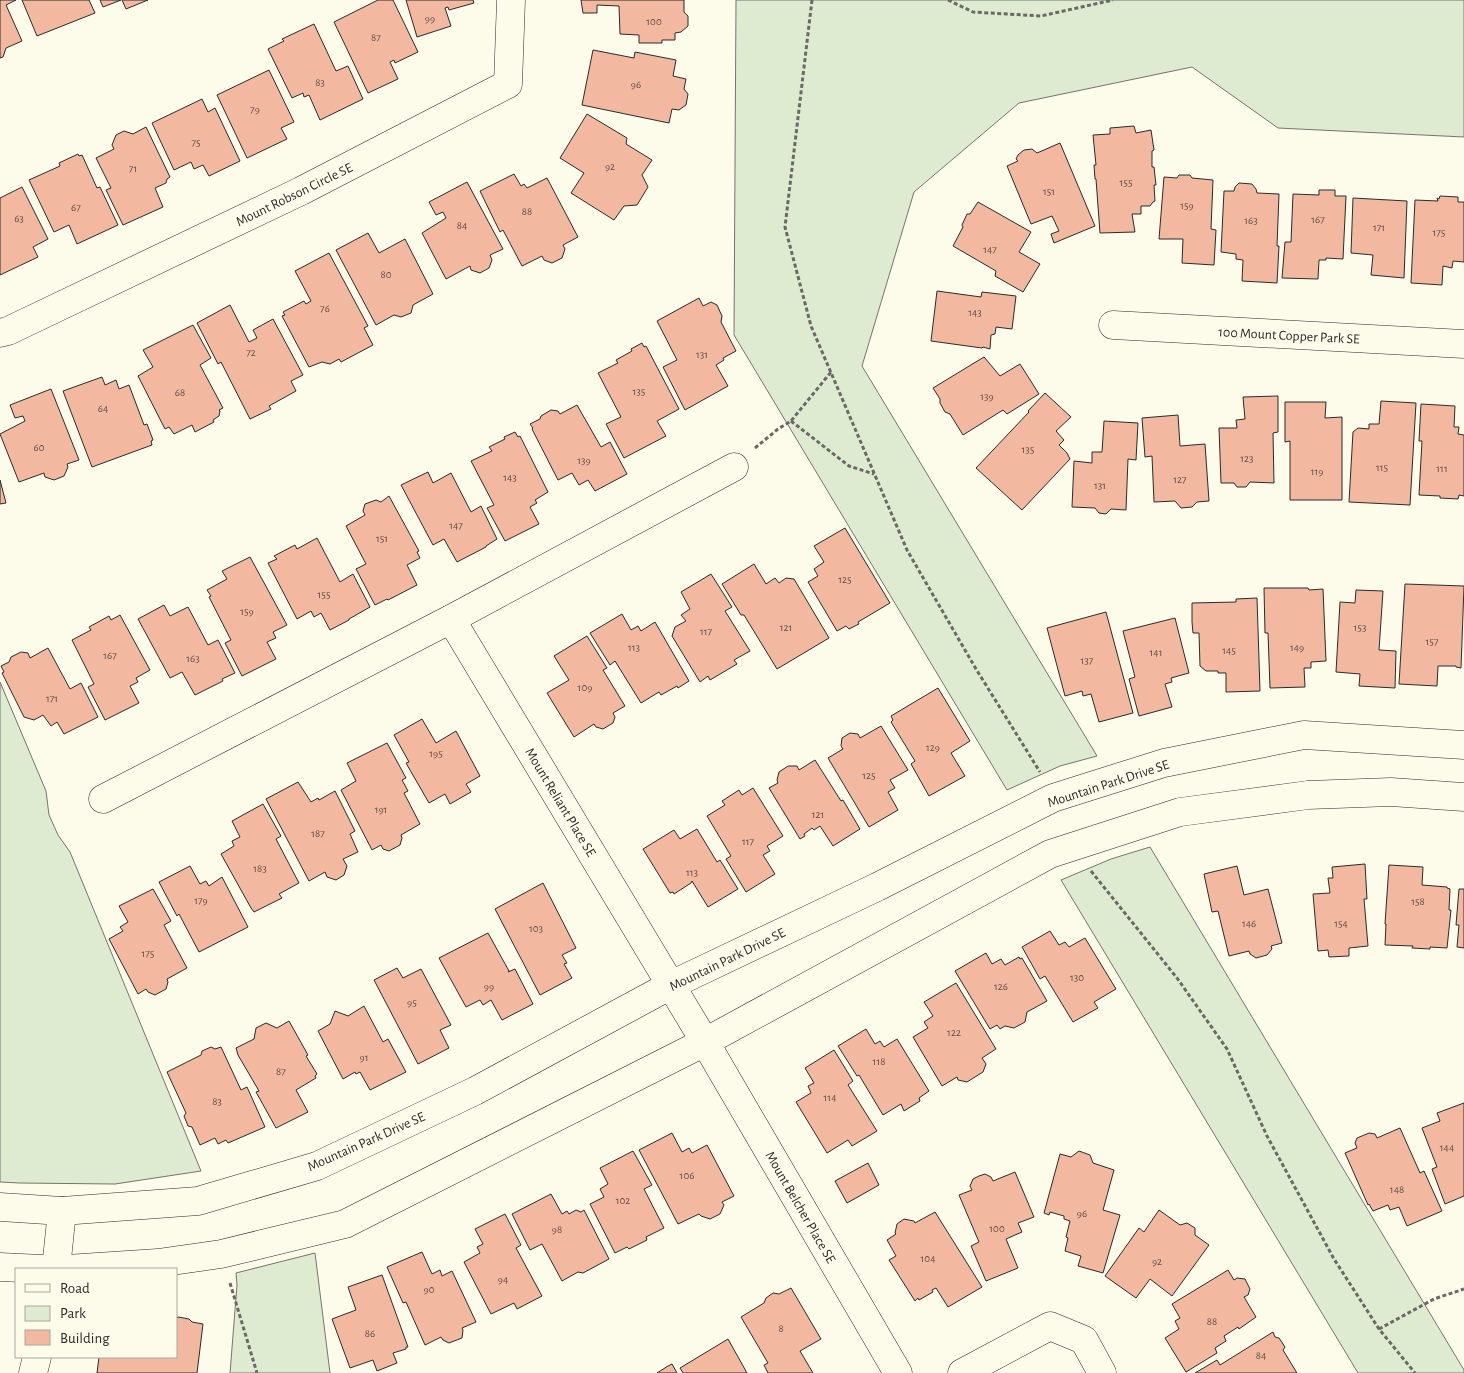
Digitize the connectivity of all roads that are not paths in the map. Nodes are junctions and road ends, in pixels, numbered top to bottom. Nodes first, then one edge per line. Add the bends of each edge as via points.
1 (511, 0) edge
2 (1113, 325) dead end
3 (0, 333) edge
4 (1464, 344) edge
5 (734, 467) road end
6 (451, 619) junction
7 (1464, 745) edge
8 (1464, 797) edge
9 (103, 799) dead end
10 (670, 985) junction
11 (704, 1042) junction
12 (0, 1207) edge
13 (62, 1211) junction
14 (0, 1267) edge
15 (21, 1268) edge
16 (56, 1268) edge
17 (82, 1268) edge
18 (37, 1358) edge
19 (33, 1373) edge
20 (898, 1373) edge
21 (962, 1373) edge
22 (1102, 1373) edge

1 - 3 street, Mount Robson Circle SE via 508,84 301,192
2 - 4 street, 100 Mount Copper Park SE
5 - 6 street
6 - 9 street
6 - 10 street, Mount Reliant Place SE
7 - 10 street, Mountain Park Drive SE via 1304,735 1164,763 1053,798 877,887
8 - 11 street via 1391,792 1308,795 1180,812 1105,836 1050,854
10 - 11 street, Mount Reliant Place SE
10 - 13 street, Mountain Park Drive SE via 475,1091 316,1166 198,1201
11 - 17 street via 345,1224 221,1254 158,1263
11 - 20 street, Mount Belcher Place SE
12 - 13 street, Mountain Park Drive SE
13 - 16 street
14 - 15 street
18 - 19 street
21 - 22 street via 1050,1326 1084,1340

